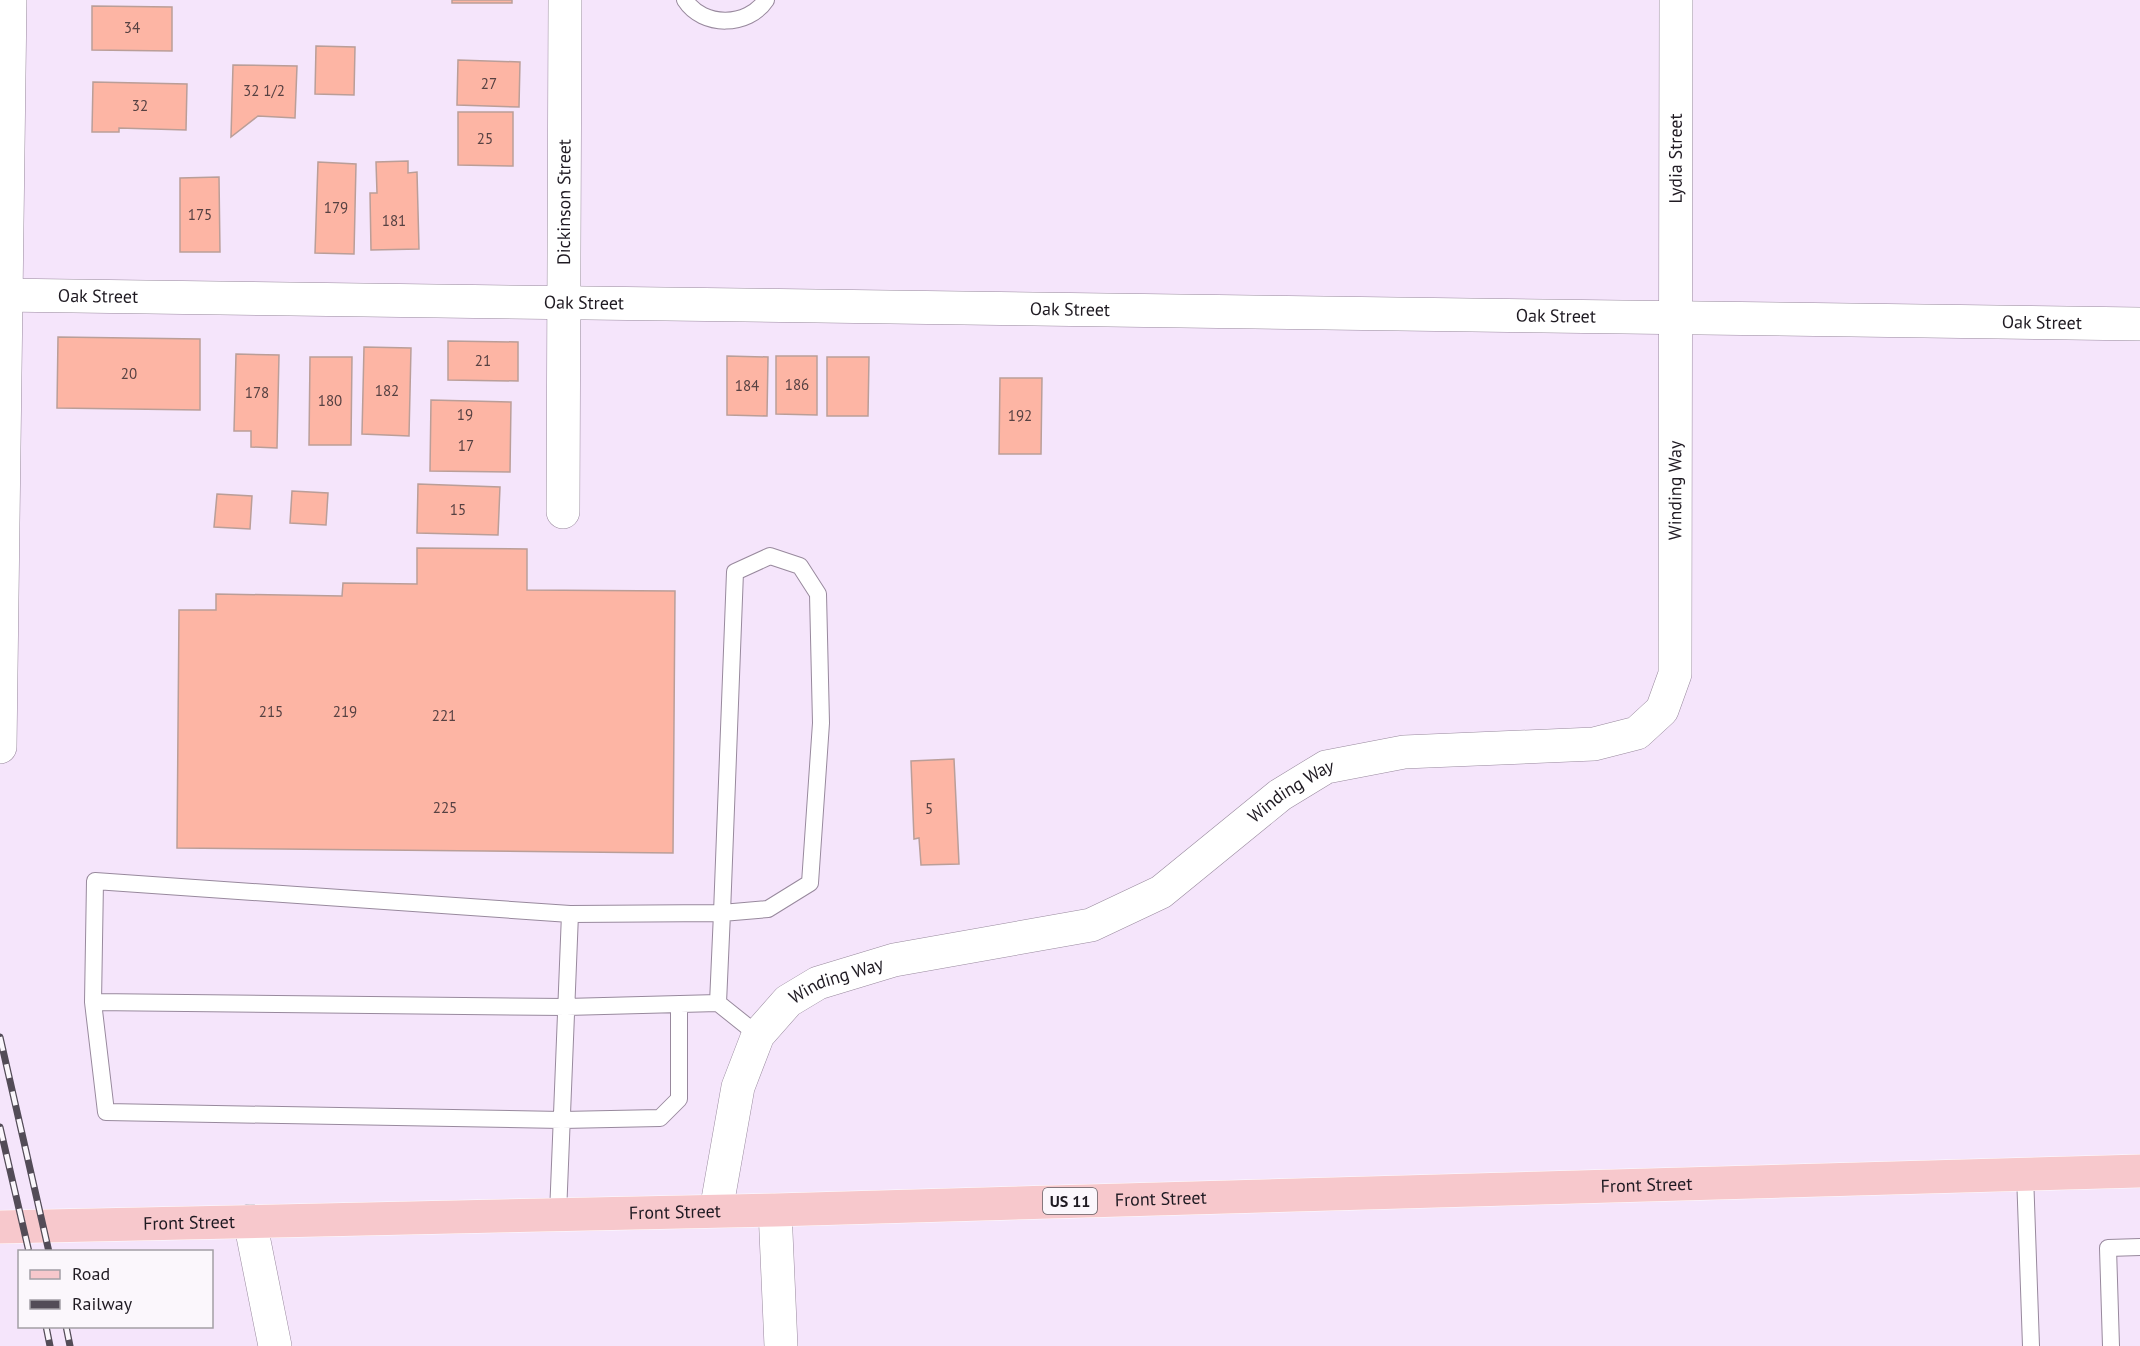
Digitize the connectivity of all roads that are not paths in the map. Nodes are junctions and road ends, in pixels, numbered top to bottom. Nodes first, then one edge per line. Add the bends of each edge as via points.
1 (10, 0) edge
2 (565, 0) edge
3 (685, 0) edge
4 (766, 0) edge
5 (1676, 0) edge
6 (3, 295) edge
7 (564, 300) junction
8 (1675, 317) junction
9 (2140, 324) edge
10 (563, 512) dead end
11 (1, 735) edge
12 (570, 914) junction
13 (722, 914) junction
14 (93, 1002) junction
15 (718, 1003) junction
16 (679, 1004) junction
17 (566, 1007) junction
18 (758, 1035) junction
19 (562, 1120) junction
20 (2140, 1171) edge
21 (2025, 1174) junction
22 (775, 1209) junction
23 (716, 1211) junction
24 (558, 1214) junction
25 (250, 1221) junction
26 (0, 1227) edge
27 (2140, 1247) edge
28 (275, 1346) edge
29 (781, 1346) edge
30 (2031, 1346) edge
31 (2111, 1346) edge

1 - 6 street
2 - 7 street, Dickinson Street
3 - 4 lane via 701,14 734,21 751,15
5 - 8 street, Lydia Street
6 - 7 street, Oak Street
6 - 11 street
7 - 8 street, Oak Street
7 - 10 street, Dickinson Street
8 - 9 street, Oak Street
8 - 18 street, Winding Way via 1675,674 1662,710 1637,733 1594,744 1404,752 1326,767 1280,795 1161,892 1091,925 894,960 818,983 788,1001
12 - 13 lane
12 - 14 lane via 95,881
12 - 17 lane
13 - 13 lane via 735,572 770,556 800,566 819,594 821,723 810,883 768,909
13 - 15 lane
14 - 17 lane
14 - 19 lane via 106,1112
15 - 16 lane
15 - 18 lane
16 - 17 lane
16 - 19 lane via 679,1099 660,1118
17 - 19 lane
18 - 23 street, Winding Way via 738,1087
19 - 24 lane
20 - 21 main road, Front Street / US 11
21 - 22 main road, Front Street / US 11
21 - 30 lane
22 - 23 main road, Front Street / US 11
22 - 29 street
23 - 24 main road, Front Street / US 11
24 - 25 main road, Front Street / US 11
25 - 26 main road, Front Street / US 11
25 - 28 street
27 - 31 lane via 2108,1248

